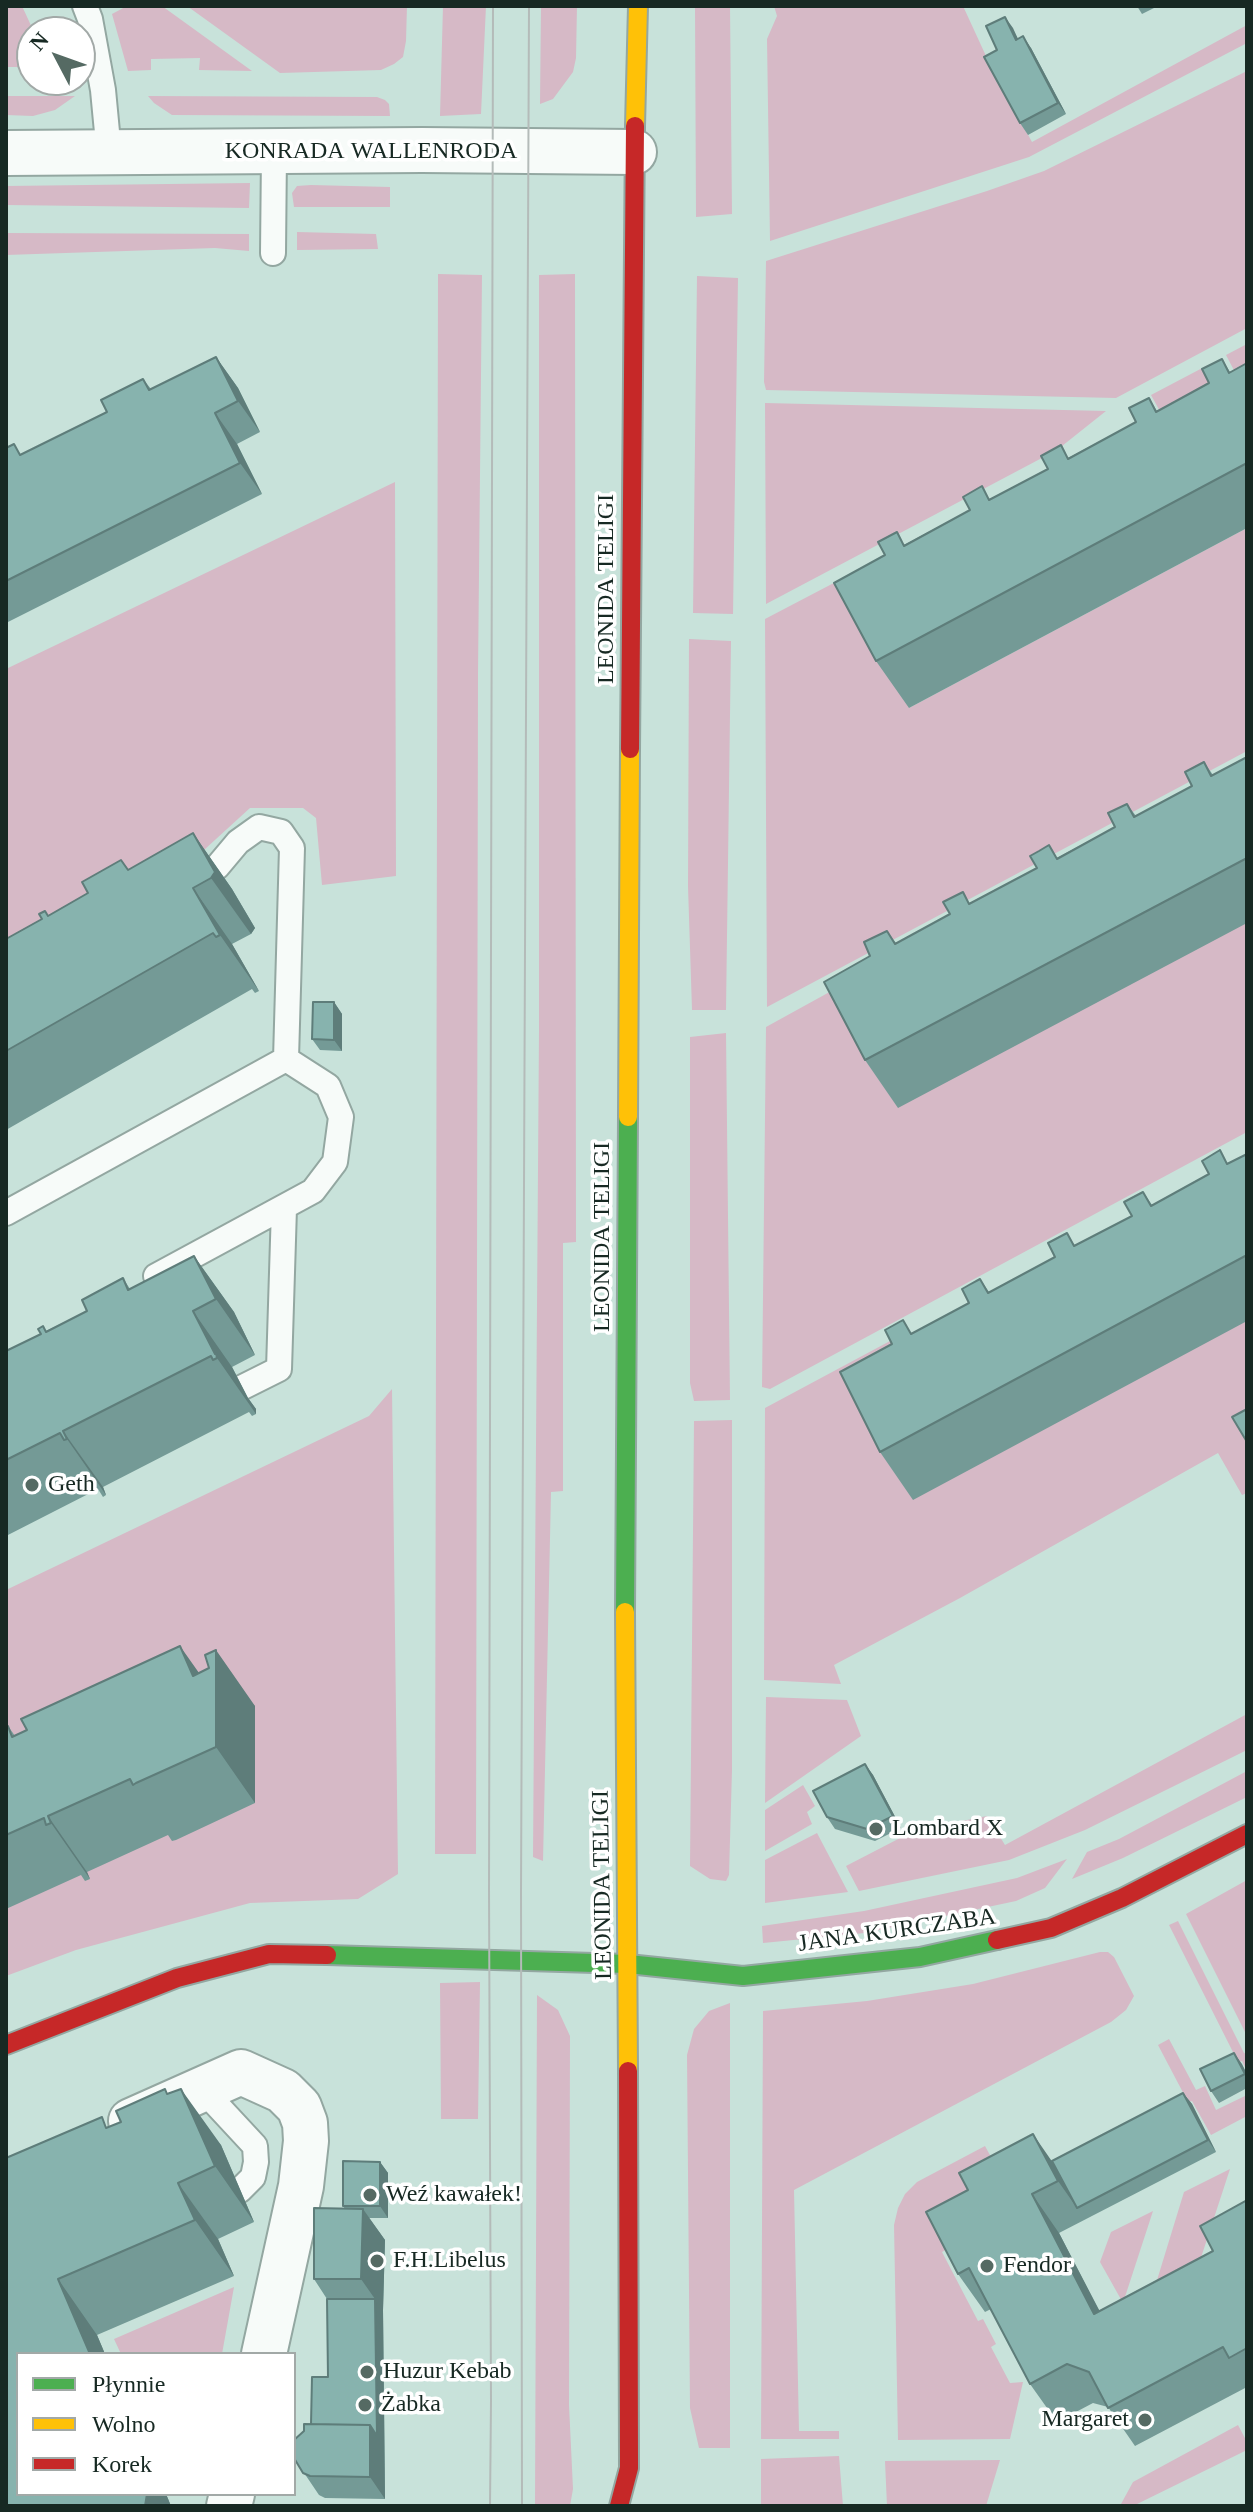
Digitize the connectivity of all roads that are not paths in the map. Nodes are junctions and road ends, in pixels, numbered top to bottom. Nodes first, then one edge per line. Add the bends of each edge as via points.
1 (85, 6) edge
2 (638, 6) edge
3 (274, 152) junction
4 (634, 152) junction
5 (6, 153) edge
6 (109, 153) junction
7 (273, 253) dead end
8 (164, 896) edge
9 (286, 1059) junction
10 (284, 1208) junction
11 (6, 1213) edge
12 (131, 1290) edge
13 (243, 1387) dead end
14 (1247, 1834) edge
15 (628, 1964) junction
16 (6, 2045) edge
17 (203, 2090) junction
18 (91, 2138) edge
19 (240, 2190) dead end
20 (264, 2352) edge
21 (629, 2468) junction
22 (619, 2506) edge
23 (641, 2506) edge

1 - 6 lane via 103,90
2 - 4 street, LEONIDA TELIGI
3 - 4 street, KONRADA WALLENRODA
3 - 6 street, KONRADA WALLENRODA
3 - 7 lane
4 - 15 street, LEONIDA TELIGI via 624,1693
5 - 6 street, KONRADA WALLENRODA
8 - 9 lane via 217,867 259,827 281,832 292,848
9 - 10 lane via 328,1086 341,1117 335,1162 313,1191
9 - 11 lane
10 - 12 lane
10 - 13 lane via 279,1369
14 - 15 street, JANA KURCZABA via 1122,1898 1015,1938 920,1957 743,1976
15 - 16 street, JANA KURCZABA via 269,1954 177,1978
15 - 21 street, LEONIDA TELIGI
17 - 18 street
17 - 19 lane via 255,2146 253,2177
17 - 20 street via 241,2072 283,2091 299,2107 305,2123 301,2186
21 - 22 street, LEONIDA TELIGI
21 - 23 street, LEONIDA TELIGI

